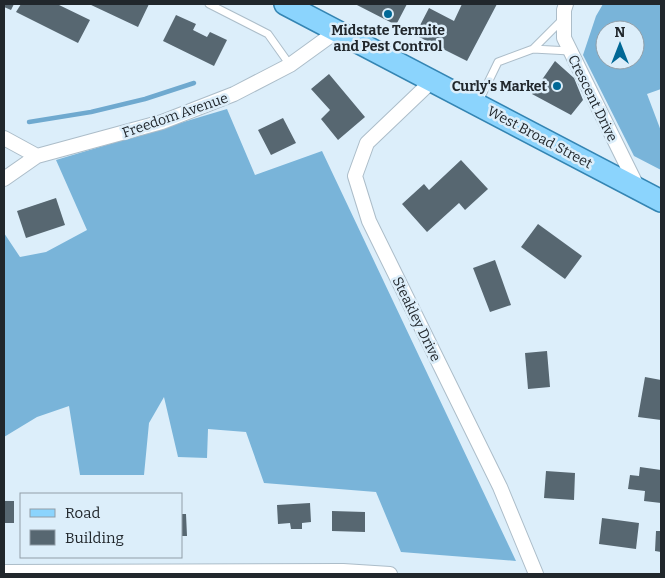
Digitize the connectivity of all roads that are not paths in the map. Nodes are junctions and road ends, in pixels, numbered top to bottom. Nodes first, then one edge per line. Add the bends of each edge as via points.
1 (209, 4) edge
2 (285, 4) edge
3 (565, 11) edge
4 (337, 31) junction
5 (532, 49) junction
6 (570, 51) junction
7 (290, 65) junction
8 (433, 80) junction
9 (478, 104) junction
10 (4, 138) edge
11 (37, 156) junction
12 (4, 179) edge
13 (638, 189) junction
14 (661, 201) edge
15 (4, 572) edge
16 (390, 574) edge
17 (536, 574) edge

1 - 7 lane via 268,34
2 - 4 main road, West Broad Street
3 - 5 lane
3 - 6 street, Crescent Drive via 564,38
4 - 7 street, Freedom Avenue
4 - 8 main road, West Broad Street
5 - 6 lane
5 - 9 lane via 498,62
6 - 13 street, Crescent Drive
7 - 11 street, Freedom Avenue via 234,94 162,122
8 - 9 main road, West Broad Street
8 - 17 street, Steakley Drive via 367,143 354,176 369,222 500,487
9 - 13 main road, West Broad Street
10 - 11 street
11 - 12 street, Freedom Avenue
13 - 14 main road, West Broad Street
15 - 16 street via 343,571

